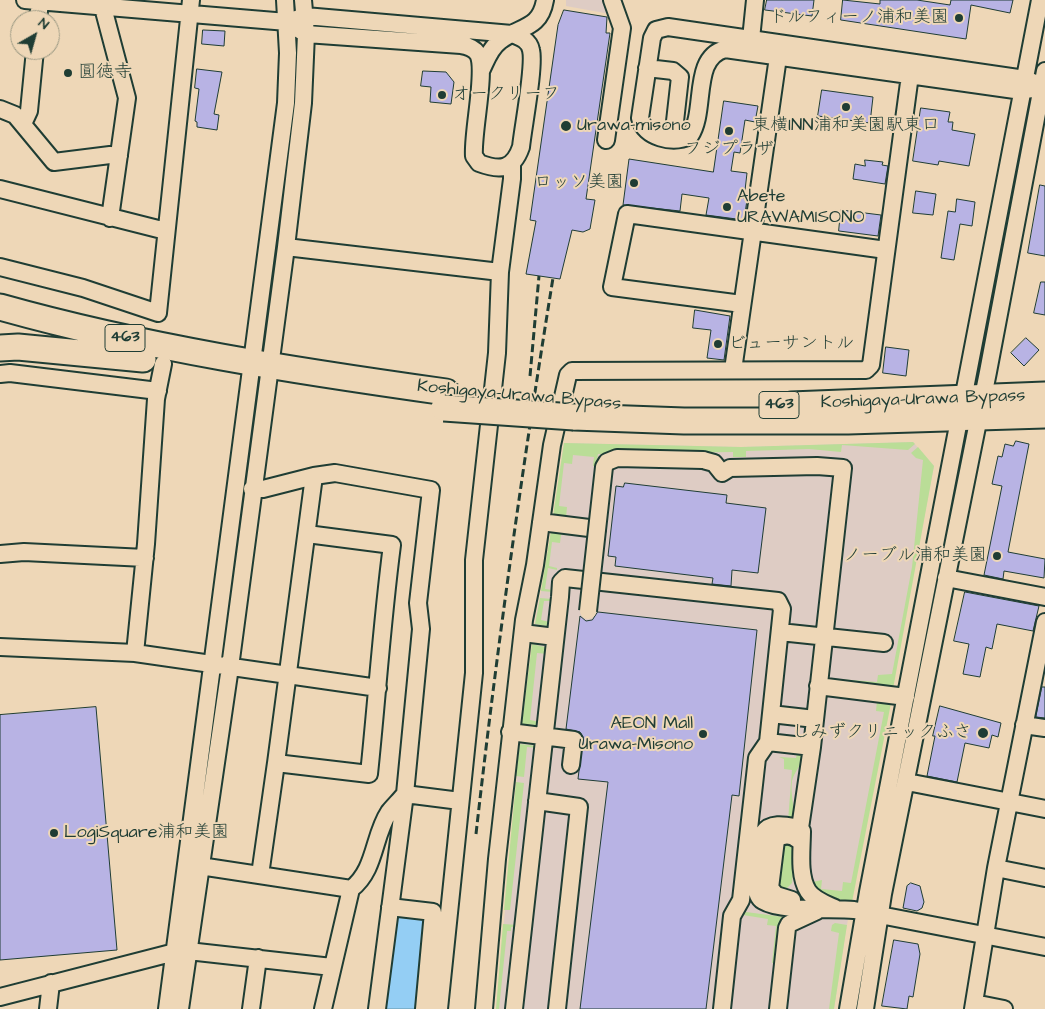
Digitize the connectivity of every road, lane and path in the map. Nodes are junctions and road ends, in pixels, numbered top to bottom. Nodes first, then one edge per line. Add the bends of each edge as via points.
1 (285, 0) edge
2 (544, 0) edge
3 (612, 0) edge
4 (755, 0) edge
5 (1040, 0) edge
6 (32, 1) edge
7 (101, 4) edge
8 (190, 7) edge
9 (304, 8) edge
10 (287, 22) junction
11 (698, 31) junction
12 (306, 34) junction
13 (512, 34) junction
14 (751, 39) junction
15 (710, 56) junction
16 (778, 57) junction
17 (34, 60) edge
18 (647, 68) junction
19 (481, 71) junction
20 (910, 75) junction
21 (1044, 82) edge
22 (1023, 85) junction
23 (0, 109) edge
24 (23, 124) junction
25 (673, 139) junction
26 (606, 140) dead end
27 (119, 156) junction
28 (512, 164) junction
29 (0, 189) edge
30 (110, 218) junction
31 (166, 231) junction
32 (753, 231) junction
33 (286, 247) junction
34 (886, 250) junction
35 (0, 267) edge
36 (500, 272) junction
37 (0, 292) edge
38 (742, 304) junction
39 (0, 306) edge
40 (0, 322) edge
41 (124, 337) junction
42 (0, 348) edge
43 (153, 361) junction
44 (733, 370) junction
45 (260, 372) junction
46 (0, 374) edge
47 (158, 391) junction
48 (1045, 395) edge
49 (971, 408) junction
50 (1045, 415) edge
51 (314, 476) junction
52 (252, 489) junction
53 (541, 522) junction
54 (597, 529) junction
55 (307, 534) junction
56 (0, 554) edge
57 (145, 558) junction
58 (946, 578) junction
59 (1045, 597) edge
60 (588, 611) dead end
61 (1045, 622) edge
62 (780, 632) junction
63 (523, 633) junction
64 (555, 637) junction
65 (824, 637) junction
66 (884, 643) dead end
67 (0, 647) edge
68 (135, 654) junction
69 (212, 665) junction
70 (1041, 666) edge
71 (230, 667) junction
72 (288, 674) junction
73 (818, 686) junction
74 (378, 688) junction
75 (906, 697) junction
76 (771, 714) junction
77 (815, 719) junction
78 (1024, 725) junction
79 (1045, 728) edge
80 (510, 732) junction
81 (544, 737) junction
82 (768, 742) junction
83 (812, 747) junction
84 (276, 763) junction
85 (571, 765) dead end
86 (907, 782) junction
87 (405, 794) junction
88 (460, 801) junction
89 (537, 801) junction
90 (1009, 802) junction
91 (1045, 809) edge
92 (800, 828) junction
93 (802, 853) junction
94 (200, 866) junction
95 (996, 868) junction
96 (260, 875) junction
97 (1045, 878) edge
98 (351, 889) junction
99 (390, 906) junction
100 (835, 908) junction
101 (817, 911) junction
102 (872, 913) junction
103 (984, 935) junction
104 (1045, 947) edge
105 (181, 951) junction
106 (258, 958) junction
107 (332, 968) junction
108 (51, 983) junction
109 (0, 997) edge
110 (973, 1006) edge
111 (48, 1009) edge
112 (167, 1009) edge
113 (180, 1009) edge
114 (250, 1009) edge
115 (323, 1009) edge
116 (377, 1009) edge
117 (424, 1009) edge
118 (439, 1009) edge
119 (484, 1009) edge
120 (514, 1009) edge
121 (557, 1009) edge
122 (722, 1009) edge
123 (778, 1009) edge
124 (848, 1009) edge
125 (865, 1009) edge
126 (1004, 1009) edge

1 - 10 street
2 - 13 street via 535,22
3 - 26 street via 622,28
4 - 14 street
5 - 22 street
6 - 7 street
7 - 8 street
7 - 27 street via 126,98
8 - 10 street
8 - 31 street
9 - 10 street
9 - 12 street
9 - 13 street
10 - 12 street
10 - 45 street via 286,103
11 - 14 street
11 - 15 street
11 - 18 street via 668,27 656,30
12 - 19 street via 461,45 479,55
12 - 33 street via 303,103
13 - 19 street via 494,46
13 - 28 street via 528,43 532,59 521,146
14 - 22 street
15 - 16 street via 725,49
15 - 25 street via 694,130 685,138
16 - 20 street
16 - 32 street
17 - 24 street via 29,111
18 - 25 street via 641,124 650,133
18 - 25 street via 674,71 680,77
19 - 28 street via 474,156 478,163 490,167 502,168
20 - 22 street
20 - 34 street
21 - 22 street
21 - 49 street
22 - 49 street
23 - 24 street via 15,115
24 - 27 street via 54,162
27 - 30 street
28 - 36 street
29 - 30 street
30 - 31 street
31 - 35 street via 158,313 83,288
32 - 34 street
32 - 38 street
32 - 38 street via 627,214 612,287
33 - 36 street
33 - 45 street
34 - 44 street via 871,365 866,370
36 - 88 street via 497,353 474,560 474,673
37 - 41 highway, 463 via 25,304
38 - 44 street
39 - 41 highway, Koshigaya-Urawa Bypass / 463
40 - 43 highway, Koshigaya-Urawa Bypass / 463
41 - 45 highway, Koshigaya-Urawa Bypass / 463
42 - 43 highway via 18,347
43 - 45 highway, Koshigaya-Urawa Bypass / 463
43 - 47 street
44 - 53 street via 572,371 568,375 552,444
45 - 49 highway, Koshigaya-Urawa Bypass / 463, bridge via 445,400 713,421 848,422
45 - 52 street
45 - 69 street
46 - 47 street
47 - 57 street
48 - 49 highway, Koshigaya-Urawa Bypass / 463
49 - 50 highway, Koshigaya-Urawa Bypass / 463
49 - 58 street
49 - 75 street
51 - 52 street
51 - 55 street
51 - 87 street via 335,472 432,490 418,603 421,629
52 - 71 street
53 - 54 street
53 - 63 street
54 - 60 street, bridge
54 - 65 street, bridge via 604,467 617,458 703,460 714,463 722,473 730,468 843,468
55 - 72 street
55 - 74 street via 392,544 379,648
56 - 57 street via 24,552
57 - 68 street
58 - 59 street
58 - 86 street
61 - 70 street
62 - 64 street via 782,609 778,601 568,578 561,582
62 - 65 street
62 - 76 street
63 - 64 street
63 - 80 street
64 - 81 street
65 - 66 street
65 - 73 street
67 - 68 street
68 - 69 street
69 - 71 street
69 - 105 street
70 - 78 street
71 - 72 street
71 - 94 street
72 - 74 street
72 - 84 street
73 - 75 street
73 - 77 street
74 - 84 street via 369,774
75 - 102 street
76 - 77 street
76 - 82 street
77 - 83 street
78 - 79 street
78 - 90 street
80 - 81 street
80 - 119 street
81 - 85 street via 574,740
81 - 89 street
82 - 83 street
82 - 122 street via 757,758 741,900 732,916
83 - 92 street
84 - 96 street
86 - 90 street
86 - 102 street
87 - 88 street
87 - 98 street via 390,812 360,882
87 - 99 street
88 - 118 street
89 - 120 street
89 - 121 street via 580,807
90 - 91 street
90 - 95 street
92 - 93 street
92 - 101 street via 776,825 763,833 757,894 769,904
93 - 100 street via 802,870 808,890 815,898
93 - 101 street via 793,836 784,835 776,840 770,888 776,896
94 - 96 street
94 - 105 street
95 - 97 street
95 - 103 street
96 - 98 street
98 - 107 street
99 - 116 street
99 - 117 street via 433,912
100 - 101 street
100 - 102 street
101 - 123 street via 789,924
102 - 103 street
102 - 124 street
102 - 125 street
103 - 104 street
103 - 110 street
105 - 106 street
105 - 108 street
105 - 112 street
105 - 113 street
106 - 107 street
106 - 114 street
107 - 115 street
108 - 109 street
108 - 111 street
110 - 126 street

